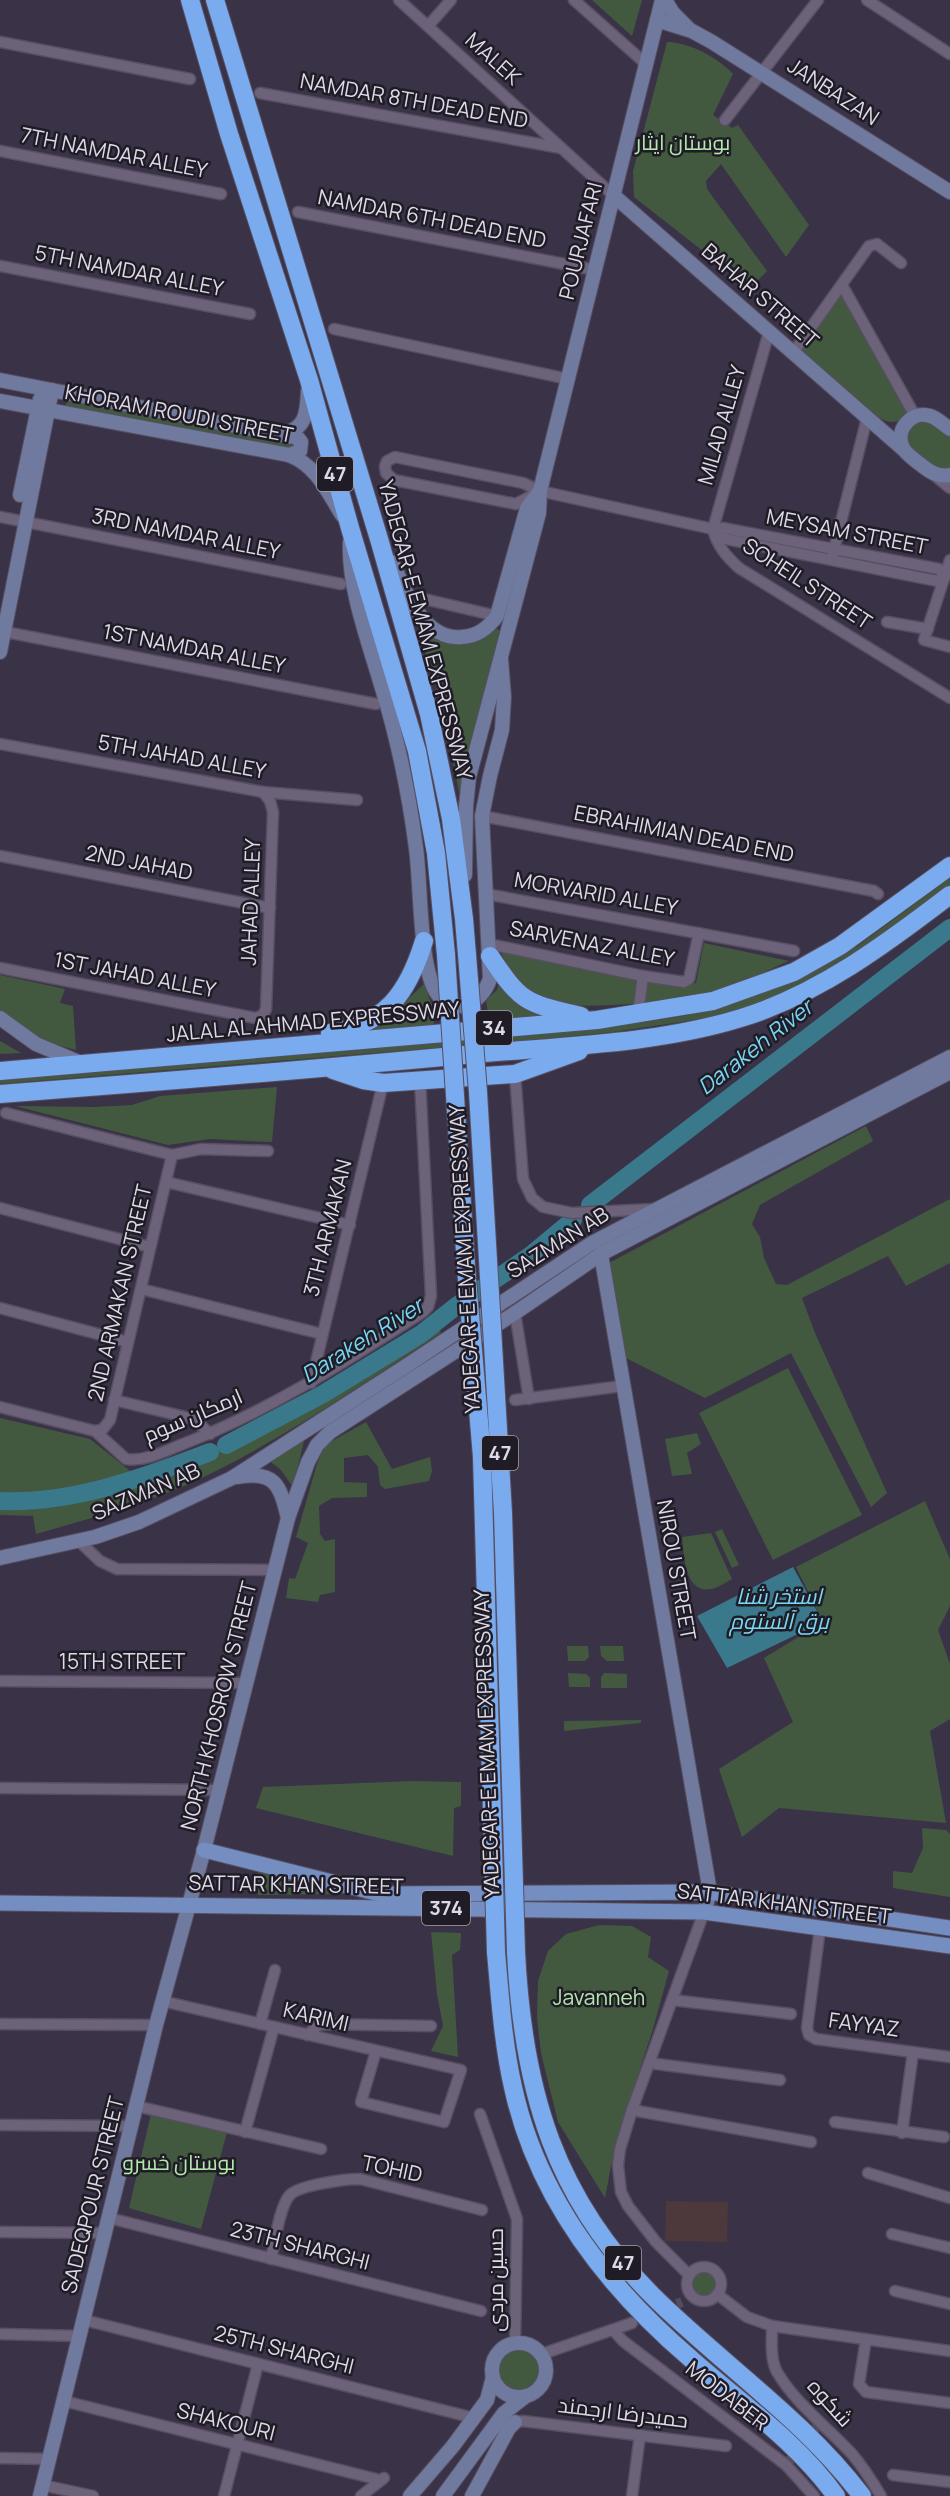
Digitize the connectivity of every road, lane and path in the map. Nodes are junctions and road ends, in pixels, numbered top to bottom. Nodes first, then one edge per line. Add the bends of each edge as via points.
1 (190, 0) edge
2 (215, 0) edge
3 (399, 0) edge
4 (451, 0) edge
5 (574, 0) edge
6 (664, 0) edge
7 (818, 0) edge
8 (867, 0) edge
9 (657, 20) junction
10 (428, 26) junction
11 (692, 31) junction
12 (0, 42) edge
13 (950, 54) edge
14 (646, 64) junction
15 (762, 71) junction
16 (190, 79) dead end
17 (260, 93) dead end
18 (725, 120) dead end
19 (561, 148) junction
20 (0, 151) edge
21 (950, 192) edge
22 (221, 194) dead end
23 (614, 195) junction
24 (298, 212) dead end
25 (901, 263) dead end
26 (0, 266) edge
27 (595, 270) junction
28 (842, 285) junction
29 (250, 314) dead end
30 (333, 329) dead end
31 (769, 332) junction
32 (793, 353) junction
33 (568, 379) junction
34 (0, 380) edge
35 (309, 380) junction
36 (47, 389) junction
37 (0, 401) edge
38 (43, 409) junction
39 (915, 416) junction
40 (867, 418) junction
41 (903, 426) junction
42 (879, 428) junction
43 (950, 429) edge
44 (281, 434) junction
45 (903, 449) junction
46 (289, 455) junction
47 (934, 474) junction
48 (950, 475) edge
49 (950, 488) edge
50 (540, 491) junction
51 (0, 517) edge
52 (20, 521) junction
53 (350, 528) junction
54 (712, 529) junction
55 (380, 539) junction
56 (833, 554) junction
57 (950, 560) edge
58 (945, 577) junction
59 (341, 584) dead end
60 (420, 598) dead end
61 (0, 604) edge
62 (497, 616) junction
63 (887, 622) dead end
64 (928, 629) junction
65 (2, 631) edge
66 (950, 647) edge
67 (0, 652) edge
68 (501, 659) junction
69 (950, 698) edge
70 (376, 704) dead end
71 (0, 744) edge
72 (263, 792) junction
73 (357, 800) dead end
74 (482, 816) junction
75 (0, 856) edge
76 (950, 866) edge
77 (486, 894) junction
78 (878, 894) dead end
79 (950, 895) edge
80 (270, 908) junction
81 (464, 919) junction
82 (699, 933) junction
83 (424, 941) junction
84 (490, 950) junction
85 (794, 951) dead end
86 (0, 968) edge
87 (643, 976) junction
88 (638, 1014) junction
89 (263, 1015) joint
90 (0, 1018) edge
91 (597, 1020) junction
92 (605, 1042) junction
93 (268, 1049) junction
94 (950, 1057) edge
95 (86, 1065) junction
96 (329, 1068) junction
97 (0, 1071) edge
98 (950, 1072) edge
99 (515, 1074) junction
100 (420, 1080) junction
101 (383, 1083) junction
102 (0, 1094) edge
103 (6, 1113) dead end
104 (268, 1151) dead end
105 (172, 1155) junction
106 (166, 1182) junction
107 (0, 1208) edge
108 (655, 1209) junction
109 (350, 1225) junction
110 (150, 1247) junction
111 (601, 1254) junction
112 (141, 1289) junction
113 (517, 1293) junction
114 (0, 1308) edge
115 (518, 1310) junction
116 (322, 1334) junction
117 (128, 1342) junction
118 (401, 1378) junction
119 (311, 1383) junction
120 (622, 1386) junction
121 (529, 1399) junction
122 (114, 1400) junction
123 (515, 1400) dead end
124 (0, 1407) edge
125 (95, 1431) junction
126 (210, 1434) junction
127 (232, 1478) junction
128 (288, 1518) junction
129 (80, 1542) junction
130 (0, 1558) edge
131 (276, 1570) junction
132 (0, 1681) edge
133 (244, 1683) junction
134 (0, 1788) edge
135 (218, 1790) junction
136 (204, 1850) junction
137 (710, 1892) junction
138 (0, 1903) edge
139 (189, 1904) junction
140 (704, 1912) junction
141 (820, 1928) junction
142 (950, 1928) edge
143 (950, 1946) edge
144 (275, 1970) dead end
145 (672, 2000) junction
146 (162, 2001) junction
147 (791, 2014) dead end
148 (0, 2024) edge
149 (260, 2024) junction
150 (156, 2025) junction
151 (431, 2026) dead end
152 (274, 2027) junction
153 (307, 2035) junction
154 (376, 2051) junction
155 (913, 2052) junction
156 (950, 2057) edge
157 (649, 2063) junction
158 (780, 2080) dead end
159 (136, 2106) junction
160 (632, 2110) junction
161 (480, 2114) dead end
162 (835, 2122) dead end
163 (0, 2125) edge
164 (131, 2126) junction
165 (245, 2132) junction
166 (902, 2133) junction
167 (944, 2137) dead end
168 (811, 2142) dead end
169 (321, 2149) dead end
170 (868, 2173) dead end
171 (950, 2198) edge
172 (482, 2210) dead end
173 (109, 2218) junction
174 (0, 2232) edge
175 (105, 2233) junction
176 (892, 2234) dead end
177 (950, 2248) edge
178 (271, 2259) junction
179 (689, 2275) junction
180 (895, 2291) dead end
181 (717, 2295) junction
182 (693, 2297) junction
183 (682, 2302) tunnel mouth
184 (950, 2304) edge
185 (481, 2311) dead end
186 (84, 2320) junction
187 (632, 2323) dead end
188 (771, 2326) junction
189 (613, 2330) junction
190 (0, 2334) edge
191 (79, 2336) junction
192 (866, 2339) junction
193 (515, 2344) junction
194 (950, 2351) edge
195 (542, 2354) junction
196 (258, 2364) junction
197 (493, 2377) junction
198 (526, 2397) junction
199 (64, 2401) junction
200 (950, 2403) edge
201 (474, 2418) junction
202 (515, 2422) joint
203 (640, 2435) junction
204 (237, 2445) junction
205 (726, 2446) dead end
206 (0, 2458) edge
207 (49, 2459) junction
208 (462, 2470) junction
209 (893, 2475) dead end
210 (950, 2482) edge
211 (41, 2490) edge
212 (476, 2490) edge
213 (93, 2496) edge
214 (224, 2496) edge
215 (361, 2496) edge
216 (410, 2496) edge
217 (443, 2496) edge
218 (632, 2496) edge
219 (814, 2496) edge
220 (836, 2496) edge
221 (862, 2496) edge
222 (881, 2496) edge

1 - 35 highway, YADEGAR-E EMAM EXPRESSWAY / 47
2 - 55 highway, YADEGAR-E EMAM EXPRESSWAY / 47
3 - 10 street, MALEK
4 - 10 street
5 - 14 street
6 - 9 street, POURJAFARI
6 - 11 street, JANBAZAN
7 - 15 street
8 - 13 street
9 - 11 street, JANBAZAN
9 - 14 street, POURJAFARI
10 - 19 street, MALEK
11 - 15 street, JANBAZAN
12 - 16 street
14 - 23 street, POURJAFARI
15 - 18 street
15 - 21 street, JANBAZAN
17 - 19 street, NAMDAR 8TH DEAD END
19 - 23 street, MALEK
20 - 22 street, 7TH NAMDAR ALLEY
23 - 27 street, POURJAFARI
23 - 31 street, BAHAR STREET
24 - 27 street, NAMDAR 6TH DEAD END
25 - 28 street via 873,244
26 - 29 street, 5TH NAMDAR ALLEY
27 - 33 street, POURJAFARI
28 - 32 street
28 - 39 street
30 - 33 street
31 - 32 street, BAHAR STREET
31 - 54 street, MILAD ALLEY
32 - 40 street, BAHAR STREET
33 - 50 street, POURJAFARI
34 - 36 street, KHORAM ROUDI STREET
35 - 44 street, KHORAM ROUDI STREET via 301,426
35 - 53 highway, YADEGAR-E EMAM EXPRESSWAY / 47
36 - 38 street
36 - 44 street, KHORAM ROUDI STREET
37 - 38 street, KHORAM ROUDI STREET
38 - 46 street, KHORAM ROUDI STREET
38 - 52 street
39 - 41 street
39 - 43 street via 930,416
40 - 42 street, BAHAR STREET
40 - 56 street
41 - 42 street
41 - 45 street
42 - 45 street, BAHAR STREET
44 - 46 street via 301,442 300,451
45 - 47 street, BAHAR STREET
46 - 53 street, KHORAM ROUDI STREET via 303,460 317,474
47 - 48 street
47 - 49 street
50 - 50 street via 523,483 395,457 385,466 394,480 516,504
50 - 54 street
50 - 62 street, POURJAFARI via 526,508
50 - 68 street, POURJAFARI via 539,513
51 - 52 street, 3RD NAMDAR ALLEY
52 - 59 street, 3RD NAMDAR ALLEY
52 - 61 street
52 - 65 street
53 - 83 street via 350,558 361,612 395,732 413,820
53 - 220 highway, YADEGAR-E EMAM EXPRESSWAY / 47, bridge via 417,751 436,853 482,1457 496,1952 503,2030 520,2113 538,2164 571,2226 600,2267 629,2301 690,2359 787,2442
54 - 56 street, MEYSAM STREET via 721,538
54 - 69 street, SOHEIL STREET via 715,540 739,568
55 - 62 street via 416,609 433,629 464,637 485,630
55 - 81 highway, YADEGAR-E EMAM EXPRESSWAY / 47 via 437,748
56 - 58 street, MEYSAM STREET via 939,569
57 - 58 street
58 - 64 street
60 - 62 street
63 - 64 street
64 - 66 street via 924,640
65 - 67 street
65 - 70 street, 1ST NAMDAR ALLEY
68 - 74 street via 502,730
68 - 81 street, POURJAFARI via 469,777
71 - 72 street, 5TH JAHAD ALLEY
72 - 73 street, 5TH JAHAD ALLEY
72 - 80 street, JAHAD ALLEY via 273,812
74 - 77 street
74 - 78 street, EBRAHIMIAN DEAD END
75 - 80 street, 2ND JAHAD
76 - 88 highway, JALAL AL AHMAD EXPRESSWAY / 34 via 840,946 794,972 713,1001
77 - 82 street, MORVARID ALLEY
77 - 84 street
79 - 92 highway, 34 via 852,966 804,992 741,1018 675,1033
80 - 89 street, JAHAD ALLEY
81 - 221 highway, YADEGAR-E EMAM EXPRESSWAY / 47, bridge via 503,1513 516,1952 532,2086 556,2155 586,2213 633,2274 658,2301 807,2432
82 - 85 street, MORVARID ALLEY
82 - 87 street, SARVENAZ ALLEY via 687,981
83 - 84 street via 433,985 442,999 454,1005 468,1005 486,991
83 - 93 highway via 406,986 379,1016 352,1029
84 - 87 street, SARVENAZ ALLEY
84 - 91 highway via 506,980 524,999
86 - 89 street, 1ST JAHAD ALLEY via 256,1018
87 - 88 street
88 - 91 highway, JALAL AL AHMAD EXPRESSWAY / 34
90 - 95 street via 36,1044
91 - 93 highway, JALAL AL AHMAD EXPRESSWAY / 34
92 - 96 highway, 34
92 - 99 highway
93 - 95 highway, JALAL AL AHMAD EXPRESSWAY / 34
94 - 108 street, SAZMAN AB
95 - 97 highway, JALAL AL AHMAD EXPRESSWAY / 34
96 - 101 highway
96 - 102 highway, 34
98 - 111 street, SAZMAN AB
99 - 100 highway
99 - 108 street via 523,1179 532,1198 543,1207 572,1212
100 - 101 highway
100 - 119 street, ارمکان سوم via 430,1303 423,1312
101 - 109 street, 3TH ARMAKAN
103 - 105 street
104 - 105 street via 201,1149
105 - 106 street, 2ND ARMAKAN STREET
106 - 109 street
106 - 110 street, 2ND ARMAKAN STREET
107 - 110 street
108 - 113 street, SAZMAN AB via 592,1243
109 - 116 street, 3TH ARMAKAN
110 - 112 street, 2ND ARMAKAN STREET
111 - 115 street, SAZMAN AB
111 - 120 street, NIROU STREET
112 - 116 street
112 - 117 street, 2ND ARMAKAN STREET
113 - 115 street
113 - 118 street, SAZMAN AB
114 - 117 street
115 - 118 street, SAZMAN AB
115 - 121 street
116 - 119 street, 3TH ARMAKAN
117 - 122 street, 2ND ARMAKAN STREET
118 - 127 street, SAZMAN AB
118 - 128 street, SAZMAN AB via 317,1445
119 - 126 street, ارمکان سوم
120 - 121 street
120 - 137 street, NIROU STREET
121 - 123 street
122 - 125 street, 2ND ARMAKAN STREET via 108,1424
122 - 126 street via 194,1419
124 - 125 street
125 - 126 street, ارمکان سوم via 130,1460
127 - 128 street via 258,1475 272,1480 282,1492
127 - 129 street, SAZMAN AB via 139,1522
128 - 131 street, NORTH KHOSROW STREET
129 - 130 street, SAZMAN AB
129 - 131 street via 100,1561 117,1569
131 - 133 street, NORTH KHOSROW STREET
132 - 133 street, 15TH STREET
133 - 135 street, NORTH KHOSROW STREET
134 - 135 street
135 - 136 street, NORTH KHOSROW STREET
136 - 137 main road, SATTAR KHAN STREET / 374 via 380,1894
136 - 139 street, NORTH KHOSROW STREET
137 - 140 street
137 - 142 main road, SATTAR KHAN STREET / 374
138 - 139 main road, SATTAR KHAN STREET / 374
139 - 140 main road, SATTAR KHAN STREET / 374
139 - 146 street, SADEQPOUR STREET
140 - 141 main road, SATTAR KHAN STREET / 374
140 - 145 street
141 - 143 main road, SATTAR KHAN STREET / 374
141 - 155 street, FAYYAZ via 809,2035
144 - 149 street
145 - 147 street
145 - 157 street
146 - 149 street, KARIMI
146 - 150 street, SADEQPOUR STREET
148 - 150 street
149 - 152 street, KARIMI
150 - 159 street, SADEQPOUR STREET
151 - 153 street via 320,2024
152 - 153 street, KARIMI
152 - 165 street
153 - 154 street, KARIMI
154 - 154 street, KARIMI via 461,2070 444,2122 361,2102
155 - 156 street, FAYYAZ
155 - 166 street
157 - 158 street
157 - 160 street
159 - 164 street, SADEQPOUR STREET
159 - 165 street
160 - 168 street
160 - 179 street via 619,2157 621,2192 649,2234
161 - 193 street, حسین مردی via 517,2219
162 - 166 street
163 - 164 street
164 - 173 street, SADEQPOUR STREET
165 - 169 street
166 - 167 street
170 - 171 street
172 - 178 street, TOHID via 360,2180 299,2190 284,2203
173 - 175 street, SADEQPOUR STREET
173 - 178 street, 23TH SHARGHI
174 - 175 street
175 - 186 street, SADEQPOUR STREET
176 - 177 street
178 - 185 street, 23TH SHARGHI
179 - 181 street via 698,2268 714,2270 720,2279
179 - 182 street via 687,2284
180 - 184 street
181 - 182 street via 708,2300
181 - 188 street via 747,2317
182 - 183 street
186 - 191 street, SADEQPOUR STREET
186 - 196 street, 25TH SHARGHI
187 - 189 street
188 - 192 street
188 - 222 street, شکوه via 777,2372 819,2424 866,2472
189 - 195 street
189 - 219 street, MODABER via 786,2465
190 - 191 street
191 - 199 street, SADEQPOUR STREET
192 - 194 street
192 - 200 street via 860,2384 866,2392
193 - 195 street via 530,2345
193 - 197 street via 497,2355
195 - 198 street via 547,2371 545,2380
196 - 201 street, 25TH SHARGHI
196 - 204 street
197 - 198 street via 502,2391
197 - 201 street via 487,2400
198 - 208 street via 504,2412
199 - 204 street, SHAKOURI
199 - 207 street, SADEQPOUR STREET
201 - 216 street
202 - 203 street, حمیدرضا ارجمند
202 - 212 street
203 - 205 street, حمیدرضا ارجمند
203 - 218 street
204 - 214 street
204 - 215 street, SHAKOURI via 383,2479
206 - 207 street
207 - 211 street, SADEQPOUR STREET
208 - 212 street
208 - 217 street
209 - 210 street
211 - 213 street

